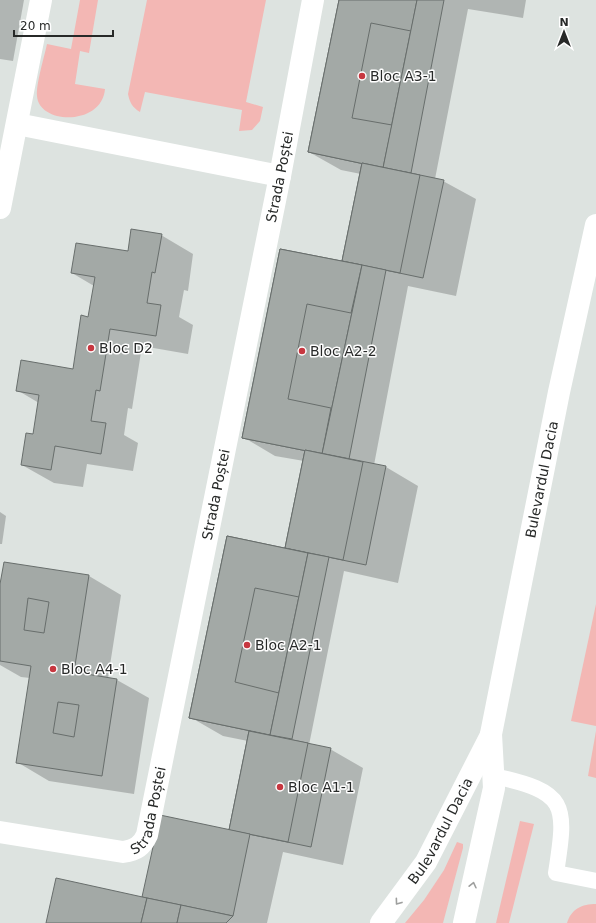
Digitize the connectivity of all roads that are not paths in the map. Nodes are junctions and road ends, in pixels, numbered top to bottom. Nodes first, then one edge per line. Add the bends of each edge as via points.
1 (42, 0) edge
2 (313, 0) edge
3 (17, 124) junction
4 (280, 176) junction
5 (0, 208) edge
6 (596, 225) edge
7 (491, 734) junction
8 (494, 776) junction
9 (0, 832) edge
10 (596, 881) edge
11 (381, 923) edge
12 (464, 923) edge

1 - 3 street
2 - 4 street, Strada Poștei
3 - 4 street
3 - 5 street
4 - 9 street, Strada Poștei via 147,835 143,844 133,851 123,852
6 - 7 street, Bulevardul Dacia via 559,392
7 - 8 street, Bulevardul Dacia
7 -> 11 street, Bulevardul Dacia via 426,862
8 - 10 lane via 529,784 544,791 556,802 561,814 561,838 556,873
12 -> 8 street, Bulevardul Dacia via 494,788

